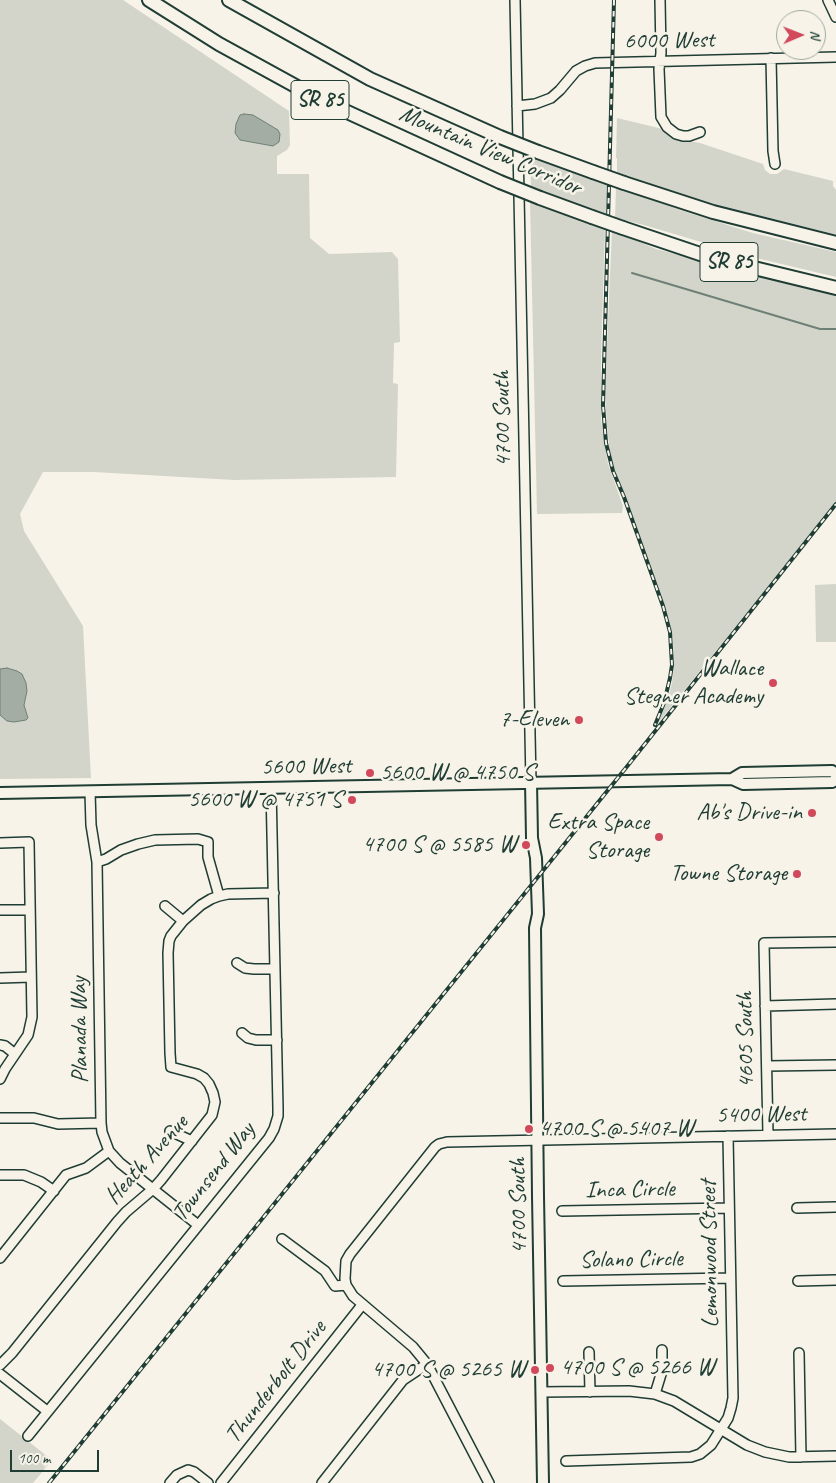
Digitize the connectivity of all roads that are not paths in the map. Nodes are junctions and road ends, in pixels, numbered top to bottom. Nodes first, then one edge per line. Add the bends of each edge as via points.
1 (150, 0) edge
2 (229, 0) edge
3 (515, 0) edge
4 (660, 0) edge
5 (828, 0) edge
6 (836, 17) edge
7 (836, 57) edge
8 (771, 58) junction
9 (660, 61) junction
10 (517, 106) junction
11 (700, 132) dead end
12 (775, 164) dead end
13 (836, 243) edge
14 (836, 288) edge
15 (836, 774) edge
16 (732, 779) junction
17 (836, 780) edge
18 (531, 782) junction
19 (271, 788) junction
20 (90, 792) junction
21 (0, 793) edge
22 (0, 843) edge
23 (97, 862) junction
24 (274, 893) junction
25 (219, 896) junction
26 (165, 906) dead end
27 (0, 910) edge
28 (30, 910) junction
29 (183, 921) junction
30 (836, 942) edge
31 (237, 963) dead end
32 (275, 969) junction
33 (32, 977) junction
34 (0, 978) edge
35 (836, 1004) edge
36 (766, 1006) junction
37 (242, 1033) dead end
38 (276, 1040) junction
39 (0, 1045) edge
40 (15, 1054) junction
41 (836, 1065) edge
42 (767, 1066) junction
43 (0, 1079) edge
44 (0, 1118) edge
45 (101, 1123) junction
46 (170, 1130) dead end
47 (836, 1134) edge
48 (768, 1135) junction
49 (728, 1136) junction
50 (538, 1140) junction
51 (192, 1141) junction
52 (109, 1151) junction
53 (0, 1174) edge
54 (153, 1190) junction
55 (54, 1191) junction
56 (836, 1207) edge
57 (729, 1208) junction
58 (797, 1208) dead end
59 (562, 1211) dead end
60 (198, 1224) junction
61 (282, 1239) dead end
62 (0, 1258) edge
63 (730, 1278) junction
64 (836, 1280) edge
65 (563, 1281) dead end
66 (798, 1281) dead end
67 (346, 1285) junction
68 (362, 1305) junction
69 (662, 1350) dead end
70 (589, 1352) dead end
71 (799, 1353) dead end
72 (427, 1364) junction
73 (0, 1365) edge
74 (0, 1374) edge
75 (542, 1392) junction
76 (590, 1392) junction
77 (655, 1394) junction
78 (47, 1411) junction
79 (721, 1429) junction
80 (28, 1436) dead end
81 (801, 1456) junction
82 (836, 1456) edge
83 (566, 1461) dead end
84 (170, 1483) edge
85 (208, 1483) edge
86 (221, 1483) edge
87 (322, 1483) edge
88 (489, 1483) edge
89 (543, 1483) edge

1 - 14 highway, Mountain View Corridor / SR 85, bridge via 219,44 321,100 500,182 709,257
2 - 13 highway, Mountain View Corridor / SR 85, bridge via 370,79 500,137 712,212
3 - 10 street, 4700 South
4 - 9 street
5 - 6 street
7 - 8 street, 6000 West
8 - 9 street, 6000 West
8 - 12 street
9 - 10 street, 6000 West via 590,64 572,74 551,98
9 - 11 street via 663,120 670,130 679,135
10 - 18 street, 4700 South
15 - 16 main road, 5600 West via 742,773
16 - 17 main road, 5600 West via 743,784
16 - 18 main road, 5600 West
18 - 19 main road, 5600 West
18 - 50 main road, 4700 South via 531,917 535,928
19 - 20 main road, 5600 West
19 - 24 street, Townsend Way
20 - 21 main road, 5600 West
20 - 23 street, Planada Way
22 - 28 street via 29,842
23 - 25 street via 138,844 198,838 208,842 208,857
23 - 45 street, Planada Way
24 - 25 street, Heath Avenue
24 - 32 street, Townsend Way
25 - 29 street, Heath Avenue via 201,905
26 - 29 street
27 - 28 street
28 - 33 street
29 - 51 street, Heath Avenue via 171,936 168,947 171,1067 204,1078 214,1093 215,1102 208,1121
30 - 36 street, 4605 South via 764,943
31 - 32 street via 254,970
32 - 38 street, Townsend Way
33 - 34 street
33 - 40 street via 31,1027
35 - 36 street
36 - 42 street, 4605 South
37 - 38 street via 256,1040
38 - 60 street, Townsend Way via 278,1116 274,1129
39 - 40 street
40 - 43 street
41 - 42 street
42 - 48 street, 4605 South
44 - 45 street via 34,1118 65,1124
45 - 52 street, Planada Way
46 - 51 street
47 - 48 street, 5400 West
48 - 49 street, 5400 West
49 - 50 street, 5400 West
49 - 57 street, Lemonwood Street
50 - 67 street, 5400 West via 439,1144 350,1254 346,1261
50 - 75 main road, 4700 South
51 - 54 street, Heath Avenue
52 - 54 street, Planada Way
52 - 55 street via 86,1168 66,1175
53 - 55 street via 24,1175
54 - 60 street, Planada Way
54 - 73 street, Heath Avenue via 117,1222
55 - 62 street
56 - 58 street
57 - 59 street, Inca Circle
57 - 63 street, Lemonwood Street
60 - 78 street, Townsend Way
61 - 67 street via 325,1271 335,1286
63 - 65 street, Solano Circle
63 - 79 street, Lemonwood Street via 733,1398 730,1413
64 - 66 street
67 - 68 street
68 - 72 street via 413,1347
68 - 86 street, Thunderbolt Drive
69 - 77 street via 662,1371
70 - 76 street
71 - 81 street
72 - 87 street via 403,1380
72 - 88 street
74 - 78 street
75 - 76 street
75 - 89 main road, 4700 South
76 - 77 street
77 - 79 street via 674,1401
78 - 80 street, Townsend Way
79 - 81 street via 765,1452
79 - 83 street, Lemonwood Street via 708,1448 691,1458
81 - 82 street
84 - 85 street via 188,1470

